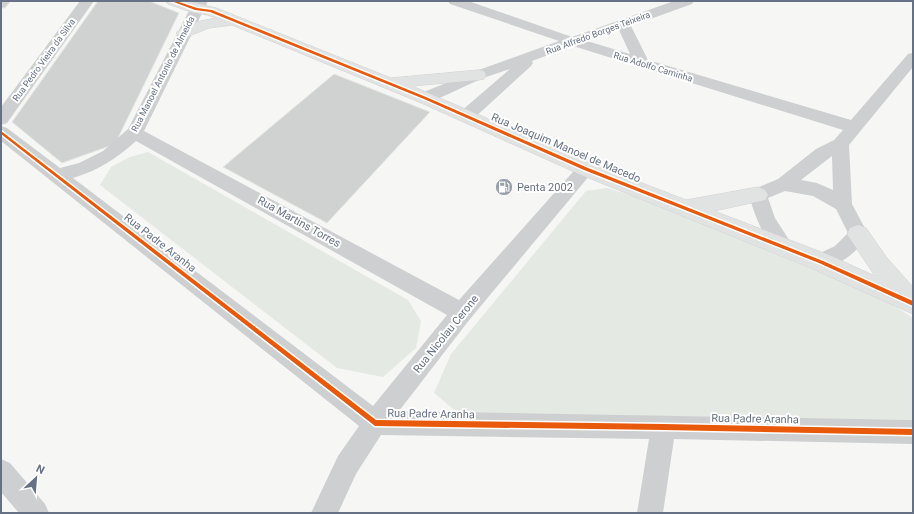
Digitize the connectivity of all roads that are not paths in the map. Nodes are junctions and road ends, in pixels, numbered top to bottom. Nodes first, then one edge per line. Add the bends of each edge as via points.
1 (87, 1) edge
2 (173, 1) edge
3 (455, 1) edge
4 (687, 1) edge
5 (201, 5) edge
6 (233, 20) junction
7 (623, 24) junction
8 (184, 33) junction
9 (574, 42) junction
10 (532, 57) junction
11 (913, 57) edge
12 (642, 63) junction
13 (478, 75) junction
14 (387, 83) junction
15 (425, 98) junction
16 (466, 116) junction
17 (1, 119) edge
18 (853, 127) junction
19 (1, 132) edge
20 (135, 132) junction
21 (840, 144) junction
22 (586, 168) junction
23 (57, 176) junction
24 (784, 184) junction
25 (758, 195) junction
26 (843, 204) junction
27 (686, 208) junction
28 (858, 234) junction
29 (783, 246) junction
30 (821, 262) junction
31 (913, 303) edge
32 (462, 312) junction
33 (375, 423) junction
34 (663, 427) junction
35 (913, 432) edge
36 (1, 472) edge
37 (36, 513) edge
38 (324, 513) edge
39 (650, 513) edge

1 - 17 street, Rua Pedro Vieira da Silva
2 - 5 street, Rua Joaquim Manoel de Macedo
3 - 9 street, Rua Adolfo Caminha
4 - 7 street, Rua Alfredo Borges Teixeira
5 - 6 street, Rua Joaquim Manoel de Macedo
5 - 8 street, Rua Manoel Antonio de Almeida
6 - 8 street via 206,24
6 - 14 street, Rua Joaquim Manoel de Macedo
7 - 9 street, Rua Alfredo Borges Teixeira
7 - 12 street
8 - 20 street, Rua Manoel Antonio de Almeida
9 - 10 street, Rua Alfredo Borges Teixeira
9 - 12 street, Rua Adolfo Caminha
10 - 13 street, Rua Alfredo Borges Teixeira
10 - 16 street, Rua Alfredo Borges Teixeira
11 - 18 street
12 - 18 street, Rua Adolfo Caminha
13 - 14 street
13 - 15 street, Rua Alfredo Borges Teixeira
14 - 15 street, Rua Joaquim Manoel de Macedo
15 - 16 street, Rua Joaquim Manoel de Macedo
16 - 22 street, Rua Joaquim Manoel de Macedo
18 - 21 street
19 - 23 street, Rua Padre Aranha
20 - 23 street, Rua Manoel Antonio de Almeida via 109,155 85,168
20 - 32 street, Rua Martins Torres
21 - 24 street via 822,153
21 - 26 street
22 - 27 street, Rua Joaquim Manoel de Macedo
22 - 32 street, Rua Nicolau Cerone
23 - 33 street, Rua Padre Aranha
24 - 25 street
24 - 26 street via 817,190
25 - 27 street
25 - 29 street via 768,226
26 - 28 street
27 - 29 street, Rua Joaquim Manoel de Macedo
28 - 30 street via 850,247 840,255
28 - 31 street via 880,265
29 - 30 street, Rua Joaquim Manoel de Macedo
30 - 31 street, Rua Joaquim Manoel de Macedo
32 - 33 street, Rua Nicolau Cerone
33 - 34 street, Rua Padre Aranha
33 - 38 street, Rua Nicolau Cerone via 348,465
34 - 35 street, Rua Padre Aranha
34 - 39 street
36 - 37 street

